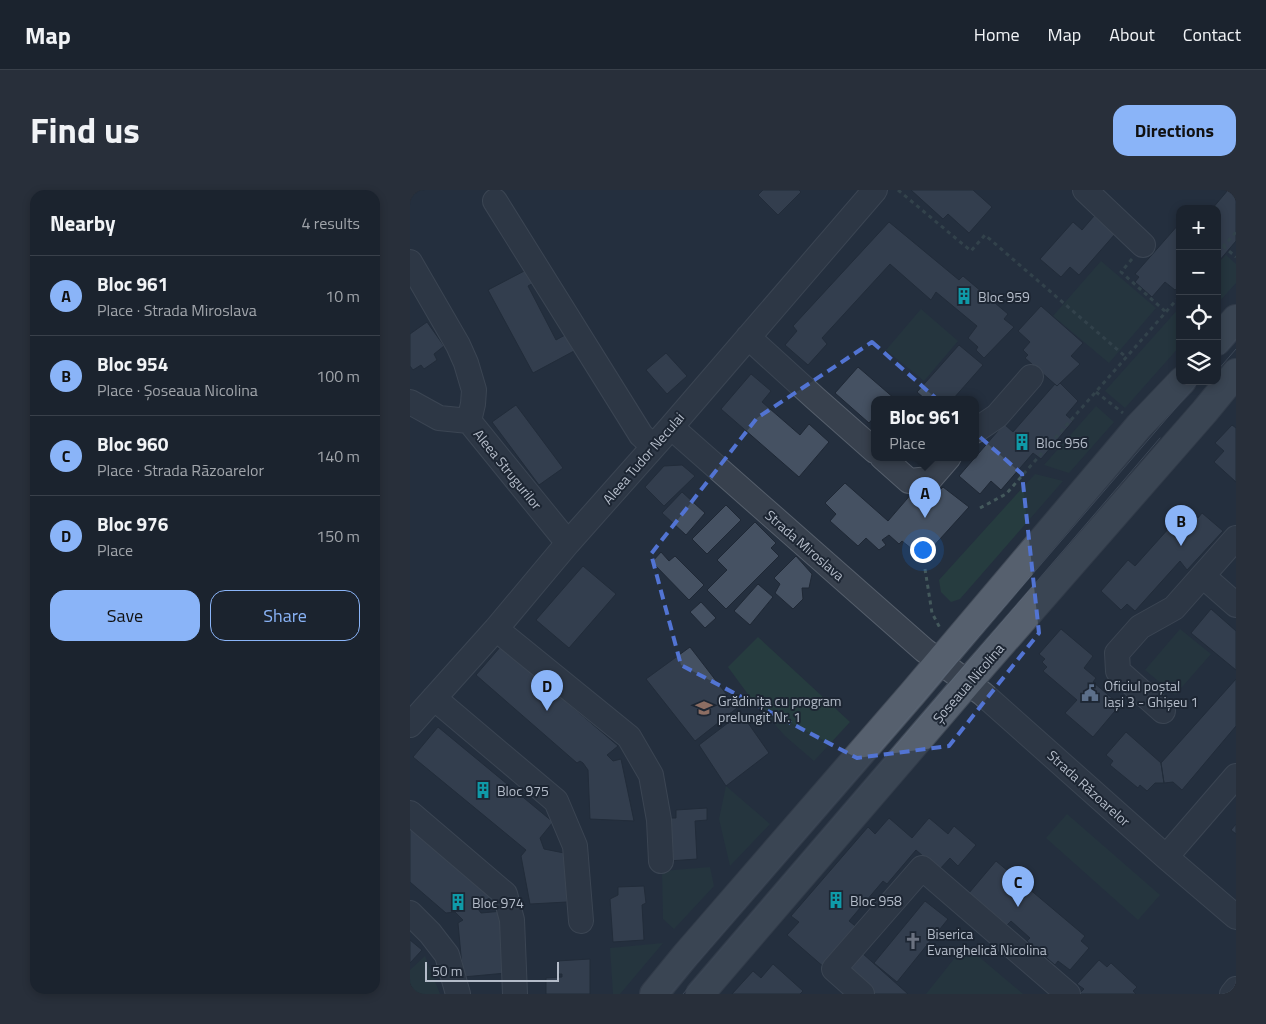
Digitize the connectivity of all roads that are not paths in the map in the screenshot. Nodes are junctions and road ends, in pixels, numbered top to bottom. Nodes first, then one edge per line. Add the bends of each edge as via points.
1 (1085, 190) edge
2 (864, 194) edge
3 (495, 201) dead end
4 (1144, 245) road end
5 (410, 262) edge
6 (1236, 319) edge
7 (748, 337) junction
8 (1218, 340) edge
9 (1236, 373) edge
10 (1031, 377) dead end
11 (1178, 385) edge
12 (410, 402) edge
13 (469, 421) junction
14 (671, 427) junction
15 (979, 428) edge
16 (653, 446) junction
17 (871, 447) edge
18 (886, 461) edge
19 (946, 461) edge
20 (1236, 538) edge
21 (568, 543) junction
22 (1203, 576) junction
23 (1236, 605) edge
24 (496, 629) junction
25 (940, 661) junction
26 (968, 682) junction
27 (434, 698) junction
28 (1163, 711) dead end
29 (410, 726) edge
30 (1236, 776) edge
31 (410, 813) edge
32 (1166, 857) junction
33 (661, 861) dead end
34 (410, 913) edge
35 (1236, 917) edge
36 (581, 921) dead end
37 (1236, 989) edge
38 (458, 994) edge
39 (515, 994) edge
40 (654, 994) edge
41 (700, 994) edge
42 (862, 994) edge
43 (1068, 994) edge
44 (1232, 994) edge

1 - 4 street
2 - 7 street, Aleea Tudor Neculai
3 - 16 street via 641,435
5 - 13 street via 466,363 474,390
6 - 8 main road
7 - 14 street, Aleea Tudor Neculai
7 - 17 street
9 - 26 main road, Șoseaua Nicolina
10 - 15 street via 997,416
11 - 25 main road via 1139,426
12 - 13 street, Aleea Strugurilor via 439,418
13 - 21 street, Aleea Strugurilor
14 - 16 street, Aleea Tudor Neculai
14 - 25 street, Strada Miroslava
16 - 21 street, Aleea Tudor Neculai
18 - 19 street via 909,481 930,479
20 - 22 street
21 - 24 street, Aleea Tudor Neculai
22 - 23 street
22 - 28 street via 1174,608 1140,627 1117,653 1118,672
24 - 27 street, Aleea Tudor Neculai
24 - 33 street via 629,737 651,775 659,820
25 - 26 street, Strada Răzoarelor
25 - 40 main road
26 - 32 street, Strada Răzoarelor
26 - 41 main road, Șoseaua Nicolina
27 - 29 street, Aleea Tudor Neculai
27 - 36 street via 556,801 575,846
30 - 32 street
31 - 39 street via 505,894 512,920
32 - 35 street, Strada Răzoarelor
34 - 38 street via 447,955
37 - 44 street
42 - 43 street via 834,970 922,868

